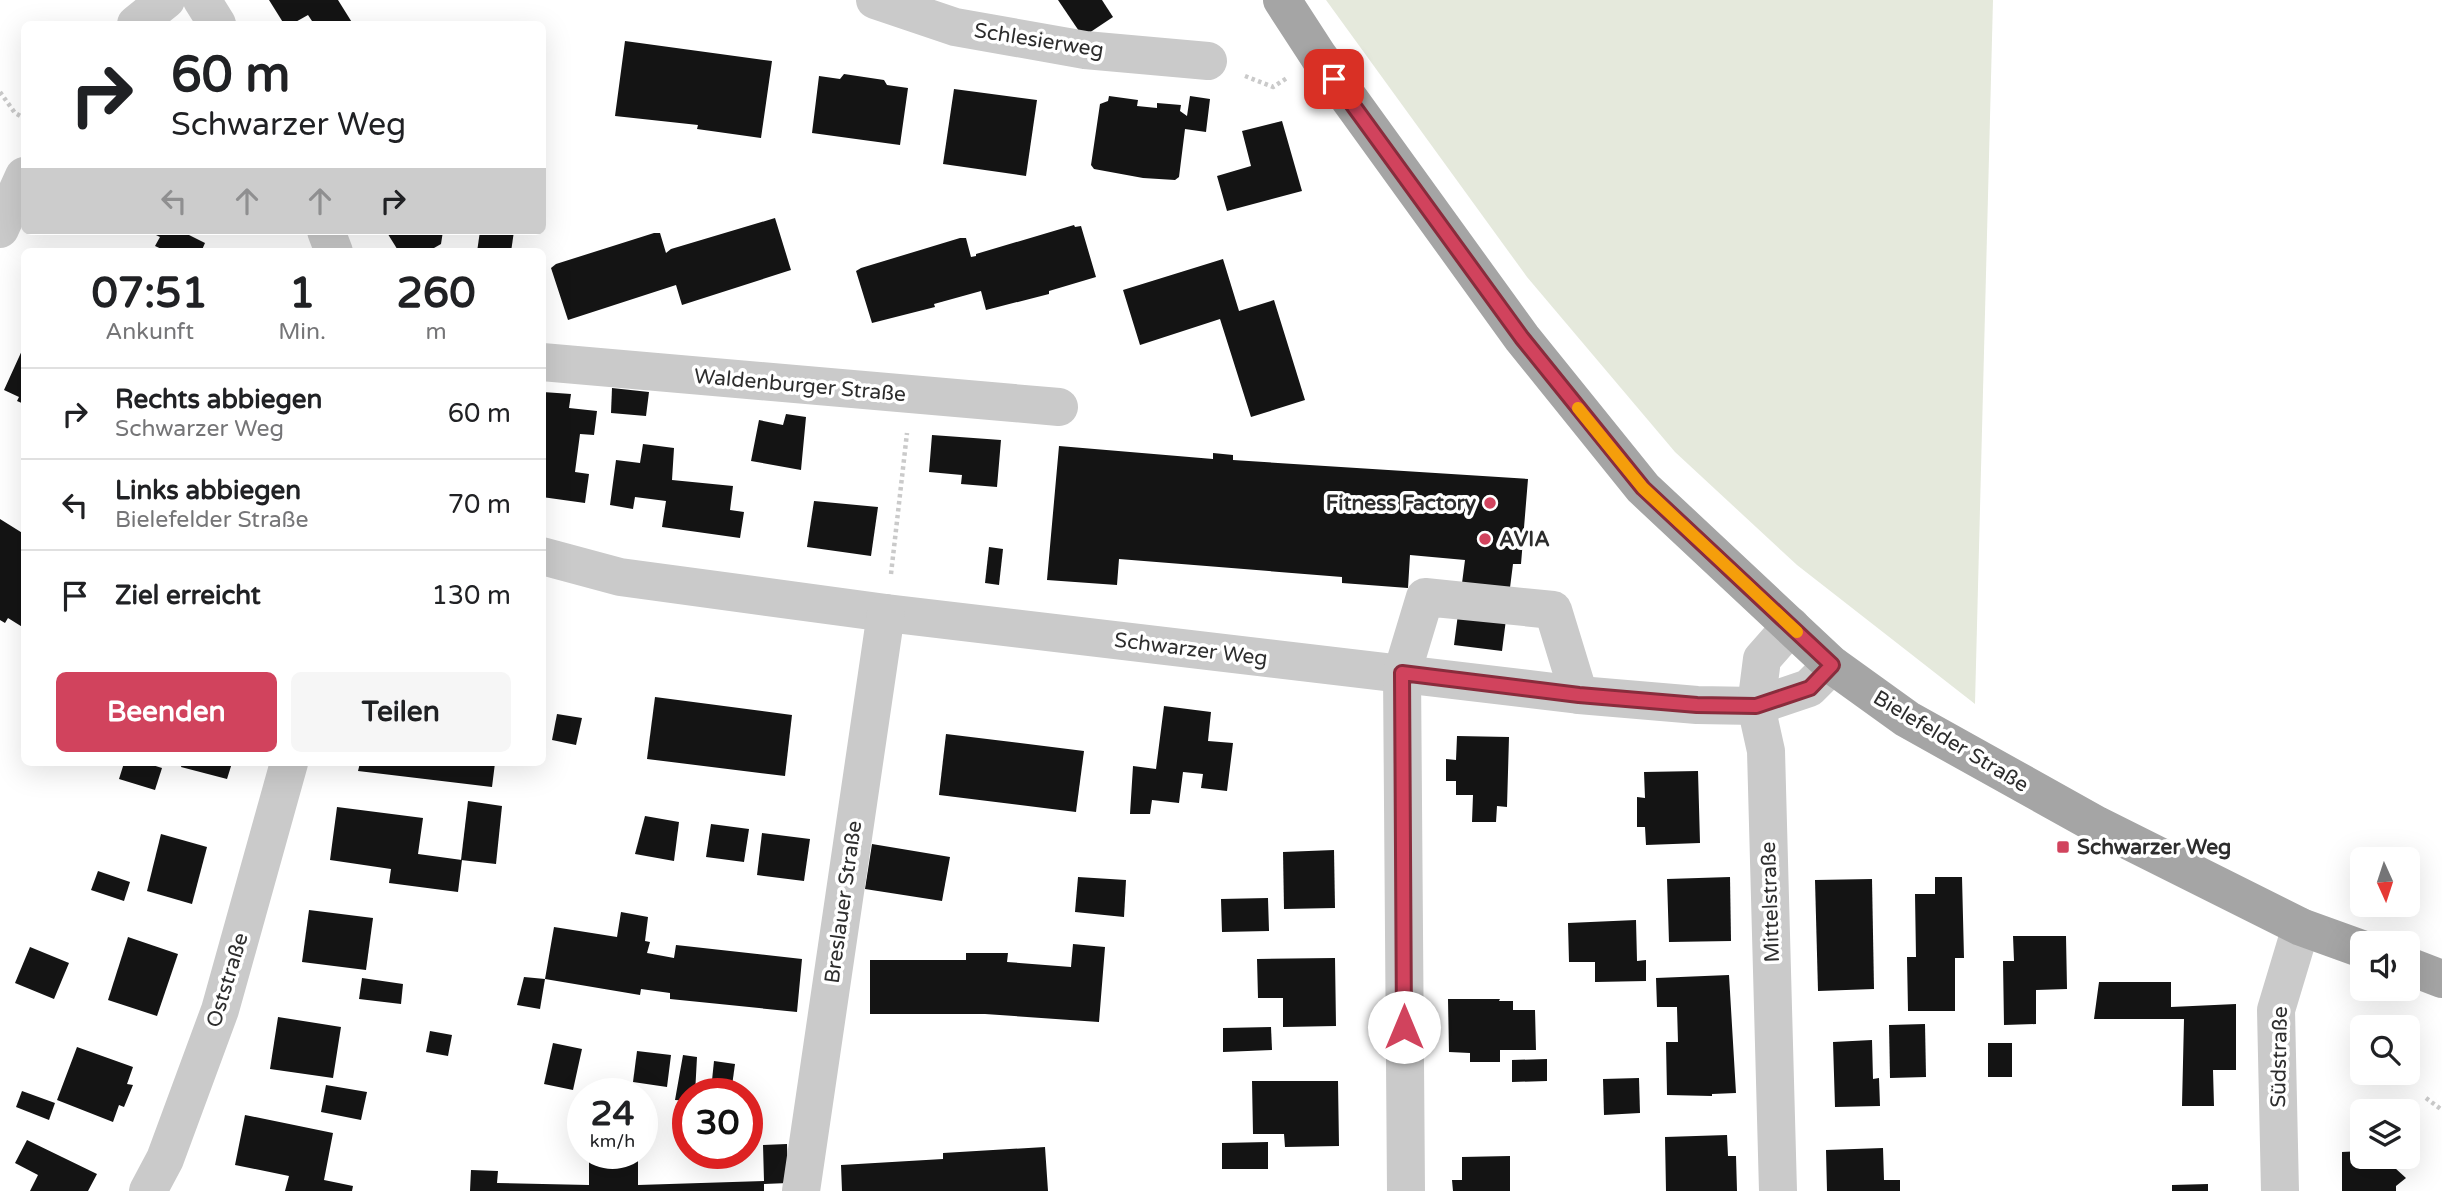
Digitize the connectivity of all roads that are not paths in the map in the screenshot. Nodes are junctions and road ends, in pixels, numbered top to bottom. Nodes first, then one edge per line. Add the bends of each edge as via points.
1 (166, 0) edge
2 (202, 0) edge
3 (875, 0) edge
4 (1282, 0) edge
5 (140, 21) edge
6 (215, 21) edge
7 (1208, 61) road end
8 (21, 183) edge
9 (0, 229) edge
10 (546, 362) edge
11 (1059, 407) dead end
12 (546, 557) edge
13 (886, 613) junction
14 (1791, 626) junction
15 (1832, 665) junction
16 (1402, 673) junction
17 (1579, 695) junction
18 (1756, 706) junction
19 (288, 766) edge
20 (2301, 927) junction
21 (2350, 945) edge
22 (2420, 971) edge
23 (2442, 979) edge
24 (148, 1191) edge
25 (802, 1191) edge
26 (1406, 1191) edge
27 (1778, 1191) edge
28 (2280, 1191) edge

1 - 5 street
2 - 6 street
3 - 7 street, Schlesierweg via 955,27 1085,50
4 - 14 main road, Bielefelder Straße via 1522,338 1643,488
8 - 9 street
10 - 11 street, Waldenburger Straße
12 - 13 street, Schwarzer Weg via 620,577
13 - 16 street, Schwarzer Weg
13 - 25 street, Breslauer Straße
14 - 15 main road, Bielefelder Straße
14 - 18 street, Mittelstraße via 1762,659
15 - 18 street, Schwarzer Weg via 1810,688
15 - 20 main road, Bielefelder Straße via 1942,739 2119,836
16 - 17 street, Schwarzer Weg
16 - 17 street via 1425,597 1553,610
16 - 26 street
17 - 18 street, Schwarzer Weg
18 - 27 street, Mittelstraße via 1766,751
19 - 24 street, Oststraße via 220,1010 165,1159
20 - 21 main road, Bielefelder Straße
20 - 28 street, Südstraße via 2276,1010
22 - 23 main road

